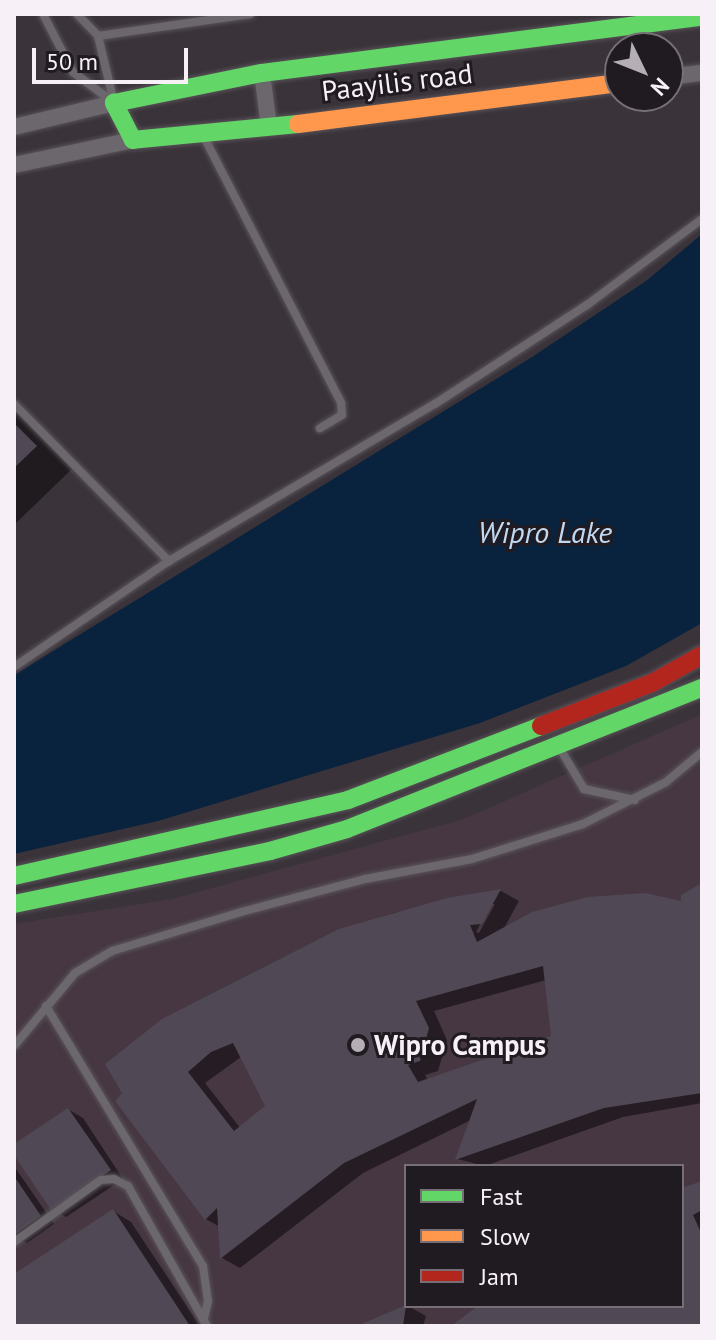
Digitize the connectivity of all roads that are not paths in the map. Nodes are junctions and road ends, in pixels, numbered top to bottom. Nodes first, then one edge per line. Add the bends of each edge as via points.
1 (43, 14) edge
2 (77, 14) edge
3 (250, 14) edge
4 (702, 17) edge
5 (98, 36) junction
6 (262, 73) junction
7 (604, 85) edge
8 (114, 103) junction
9 (269, 126) junction
10 (14, 127) edge
11 (204, 136) junction
12 (133, 140) junction
13 (14, 165) edge
14 (702, 219) edge
15 (14, 404) edge
16 (320, 428) dead end
17 (169, 561) junction
18 (702, 655) edge
19 (14, 667) edge
20 (702, 688) edge
21 (550, 722) junction
22 (558, 745) junction
23 (702, 752) edge
24 (636, 800) junction
25 (14, 876) edge
26 (14, 904) edge
27 (46, 1006) junction
28 (14, 1046) edge
29 (14, 1242) edge
30 (206, 1323) edge

1 - 8 lane via 73,72
2 - 5 lane
3 - 5 lane
4 - 6 main road, Paayilis road
5 - 8 lane
6 - 8 main road, Paayilis road
6 - 9 street
7 - 9 main road, Paayilis road
8 - 10 street, Paayilis road
8 - 12 main road
9 - 11 main road, Paayilis road
11 - 12 main road, Paayilis road
11 - 16 lane via 341,403 342,415
12 - 13 street, Paayilis road
14 - 17 lane via 587,305 448,396
15 - 17 lane
17 - 19 lane
18 - 21 main road via 652,683
20 - 22 main road
21 - 22 lane
21 - 25 main road via 348,800
22 - 24 lane via 584,789
22 - 26 main road via 347,829 270,851
23 - 24 lane
24 - 27 lane via 583,824 472,859 365,879 112,951 75,973
27 - 28 lane
27 - 30 lane via 203,1266
29 - 30 lane via 101,1180 114,1179 128,1186

